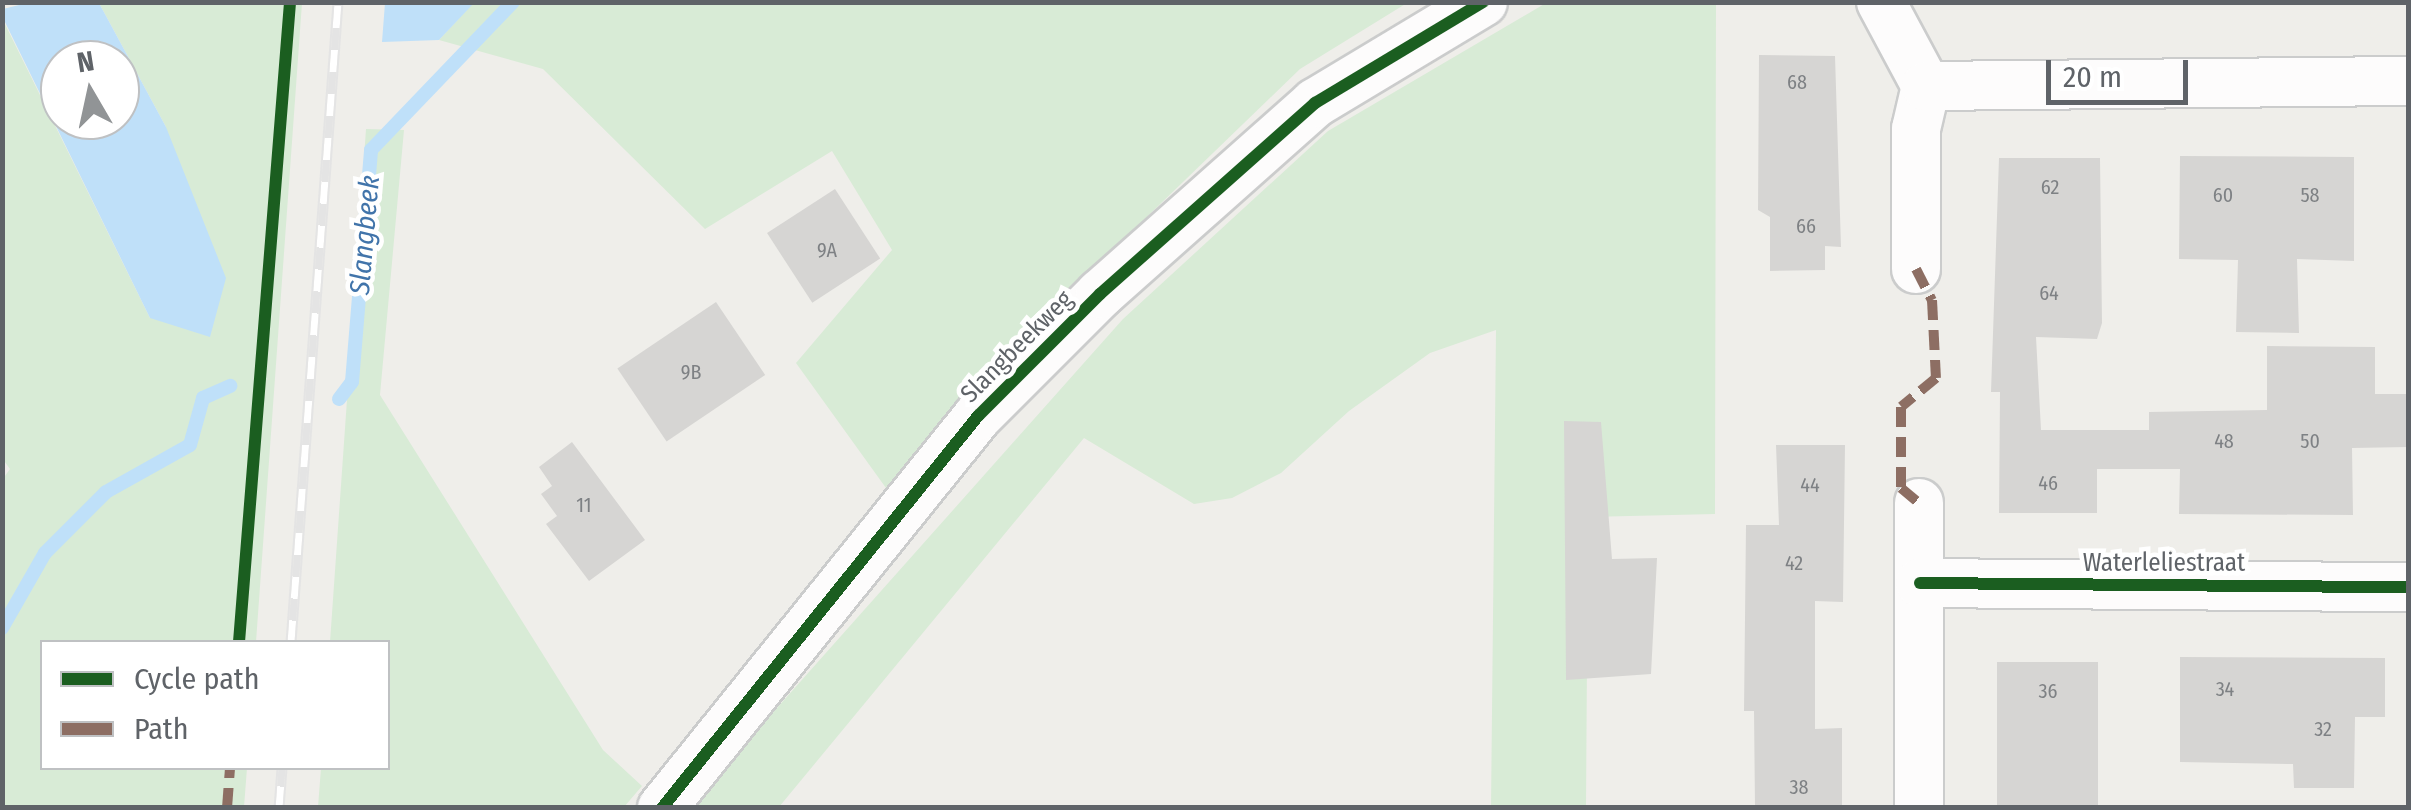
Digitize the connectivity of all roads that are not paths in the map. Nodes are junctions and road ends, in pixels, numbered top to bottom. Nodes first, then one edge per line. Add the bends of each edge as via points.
1 (1483, 2) edge
2 (1881, 2) edge
3 (2408, 81) edge
4 (1926, 86) junction
5 (1916, 269) dead end
6 (1919, 503) dead end
7 (1920, 583) junction
8 (2408, 587) edge
9 (662, 808) edge
10 (1919, 808) edge

1 - 9 street, Slangbeekweg via 1315,102 1100,294 978,416
2 - 4 street
3 - 4 street
4 - 5 street via 1916,129
6 - 7 street
7 - 8 street, Waterleliestraat
7 - 10 street

